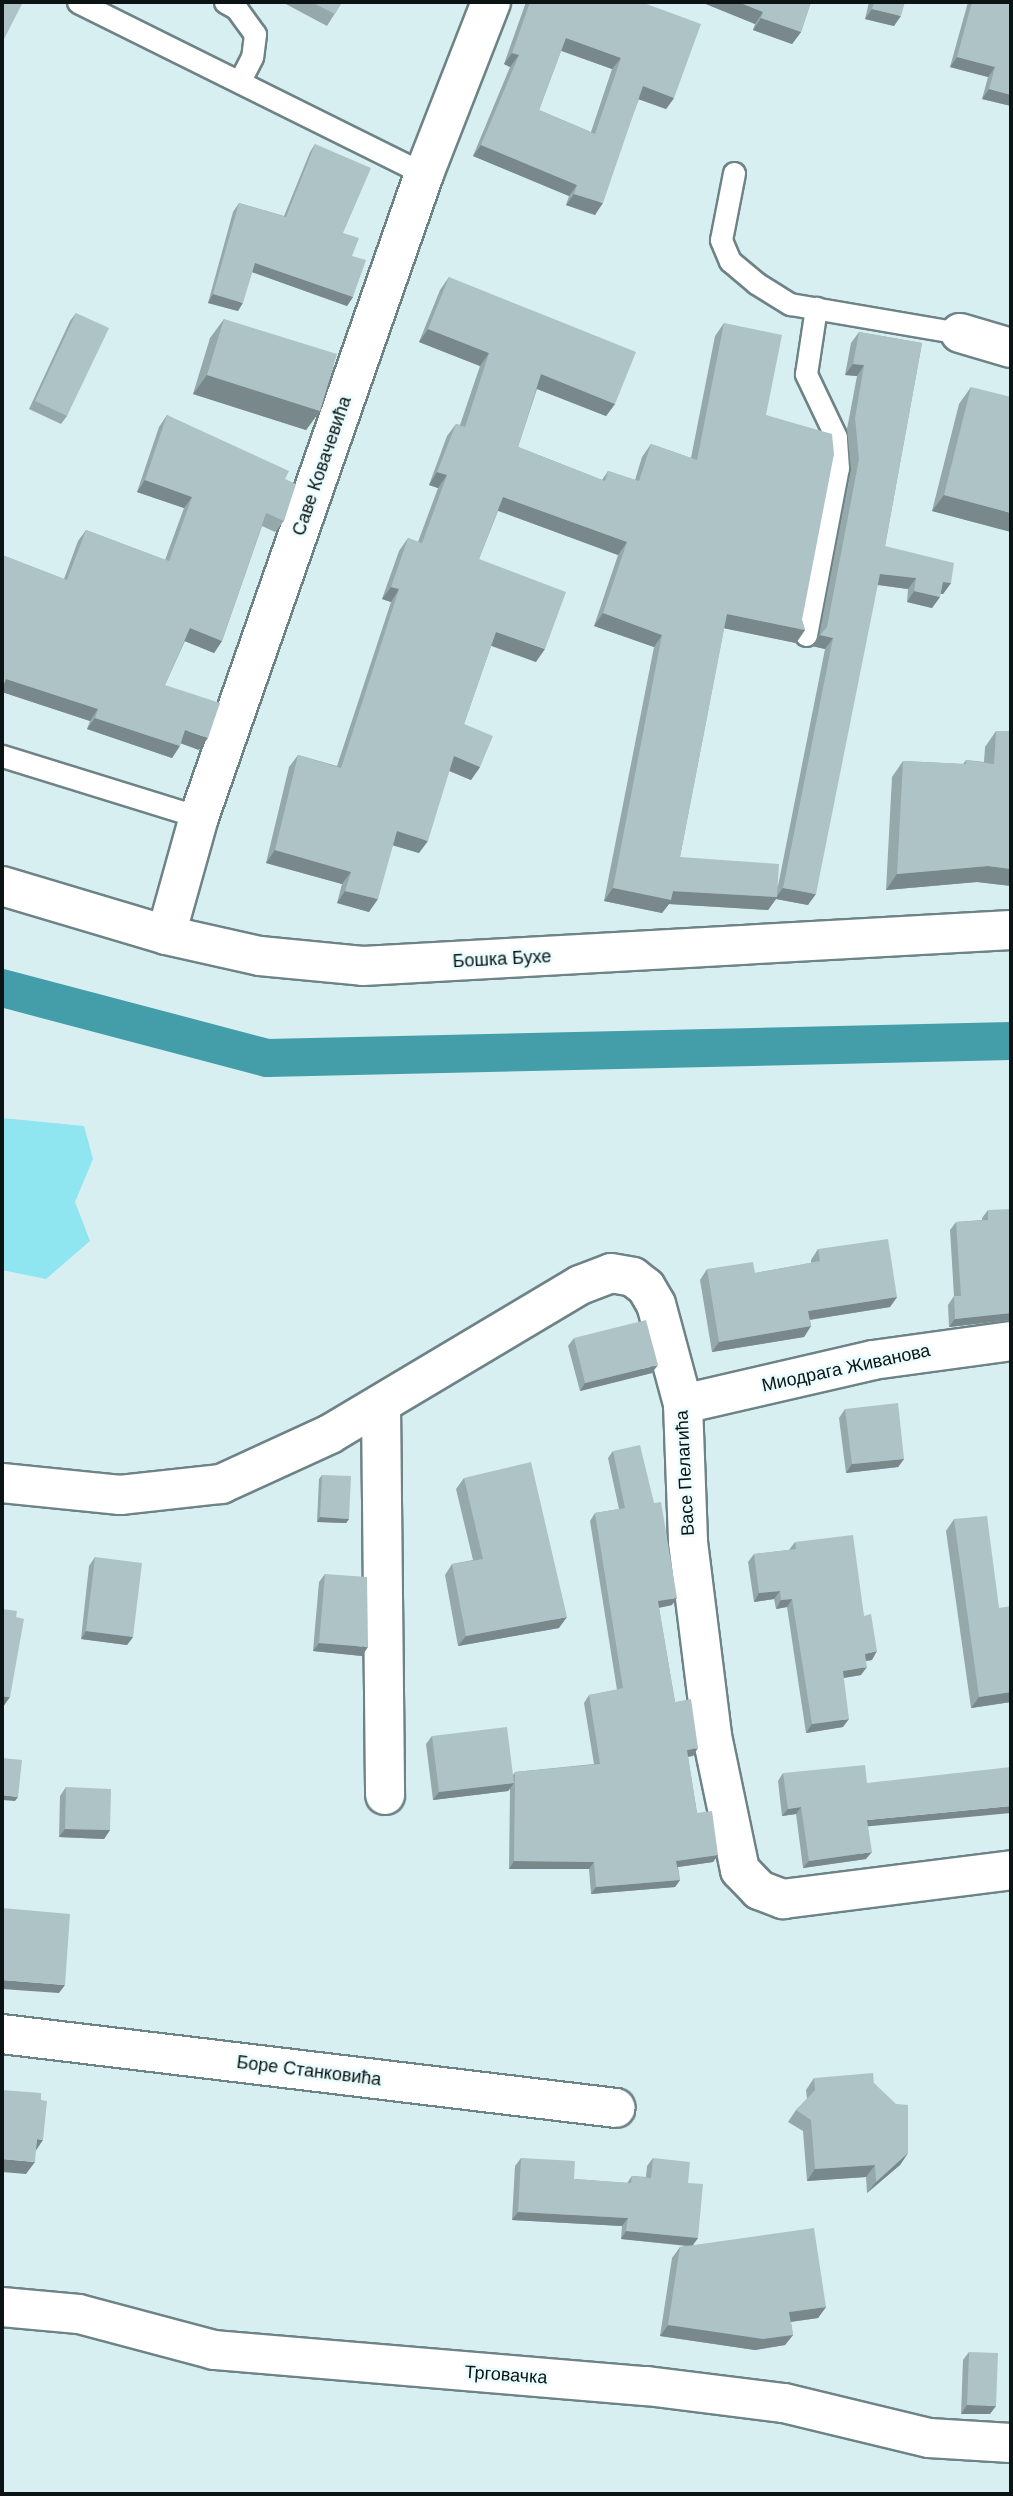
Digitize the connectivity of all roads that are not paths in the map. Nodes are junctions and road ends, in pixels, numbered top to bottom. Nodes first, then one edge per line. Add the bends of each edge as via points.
1 (78, 2) edge
2 (225, 2) edge
3 (491, 2) edge
4 (240, 81) junction
5 (734, 173) dead end
6 (424, 174) junction
7 (816, 308) junction
8 (960, 333) joint
9 (1011, 348) edge
10 (806, 635) edge
11 (2, 756) edge
12 (199, 817) junction
13 (2, 886) edge
14 (1011, 930) edge
15 (166, 935) junction
16 (1011, 1341) edge
17 (682, 1404) junction
18 (381, 1405) junction
19 (2, 1483) edge
20 (386, 1795) dead end
21 (1011, 1870) edge
22 (2, 2034) edge
23 (616, 2108) dead end
24 (2, 2307) edge
25 (1011, 2443) edge

1 - 4 lane
2 - 4 lane via 236,8 255,34 252,57
3 - 6 street, Саве Ковачевића
4 - 6 lane
5 - 7 lane via 721,240 730,261 790,304
6 - 12 street, Саве Ковачевића
7 - 8 lane
7 - 10 lane via 806,374 836,437 838,468
8 - 9 street
11 - 12 lane
12 - 15 street, Саве Ковачевића
13 - 15 street, Бошка Бухе
14 - 15 street, Бошка Бухе via 363,966 260,956
16 - 17 street, Миодрага Живанова via 873,1360
17 - 18 street, Васе Пелагића via 652,1295 640,1281 611,1273 580,1285
17 - 21 street, Васе Пелагића via 688,1542 712,1736 740,1870 759,1890 783,1899
18 - 19 street, Васе Пелагића via 221,1484 121,1495
18 - 20 street
22 - 23 street, Боре Станковића
24 - 25 street, Трговачка via 79,2314 214,2350 647,2386 784,2403 929,2438

